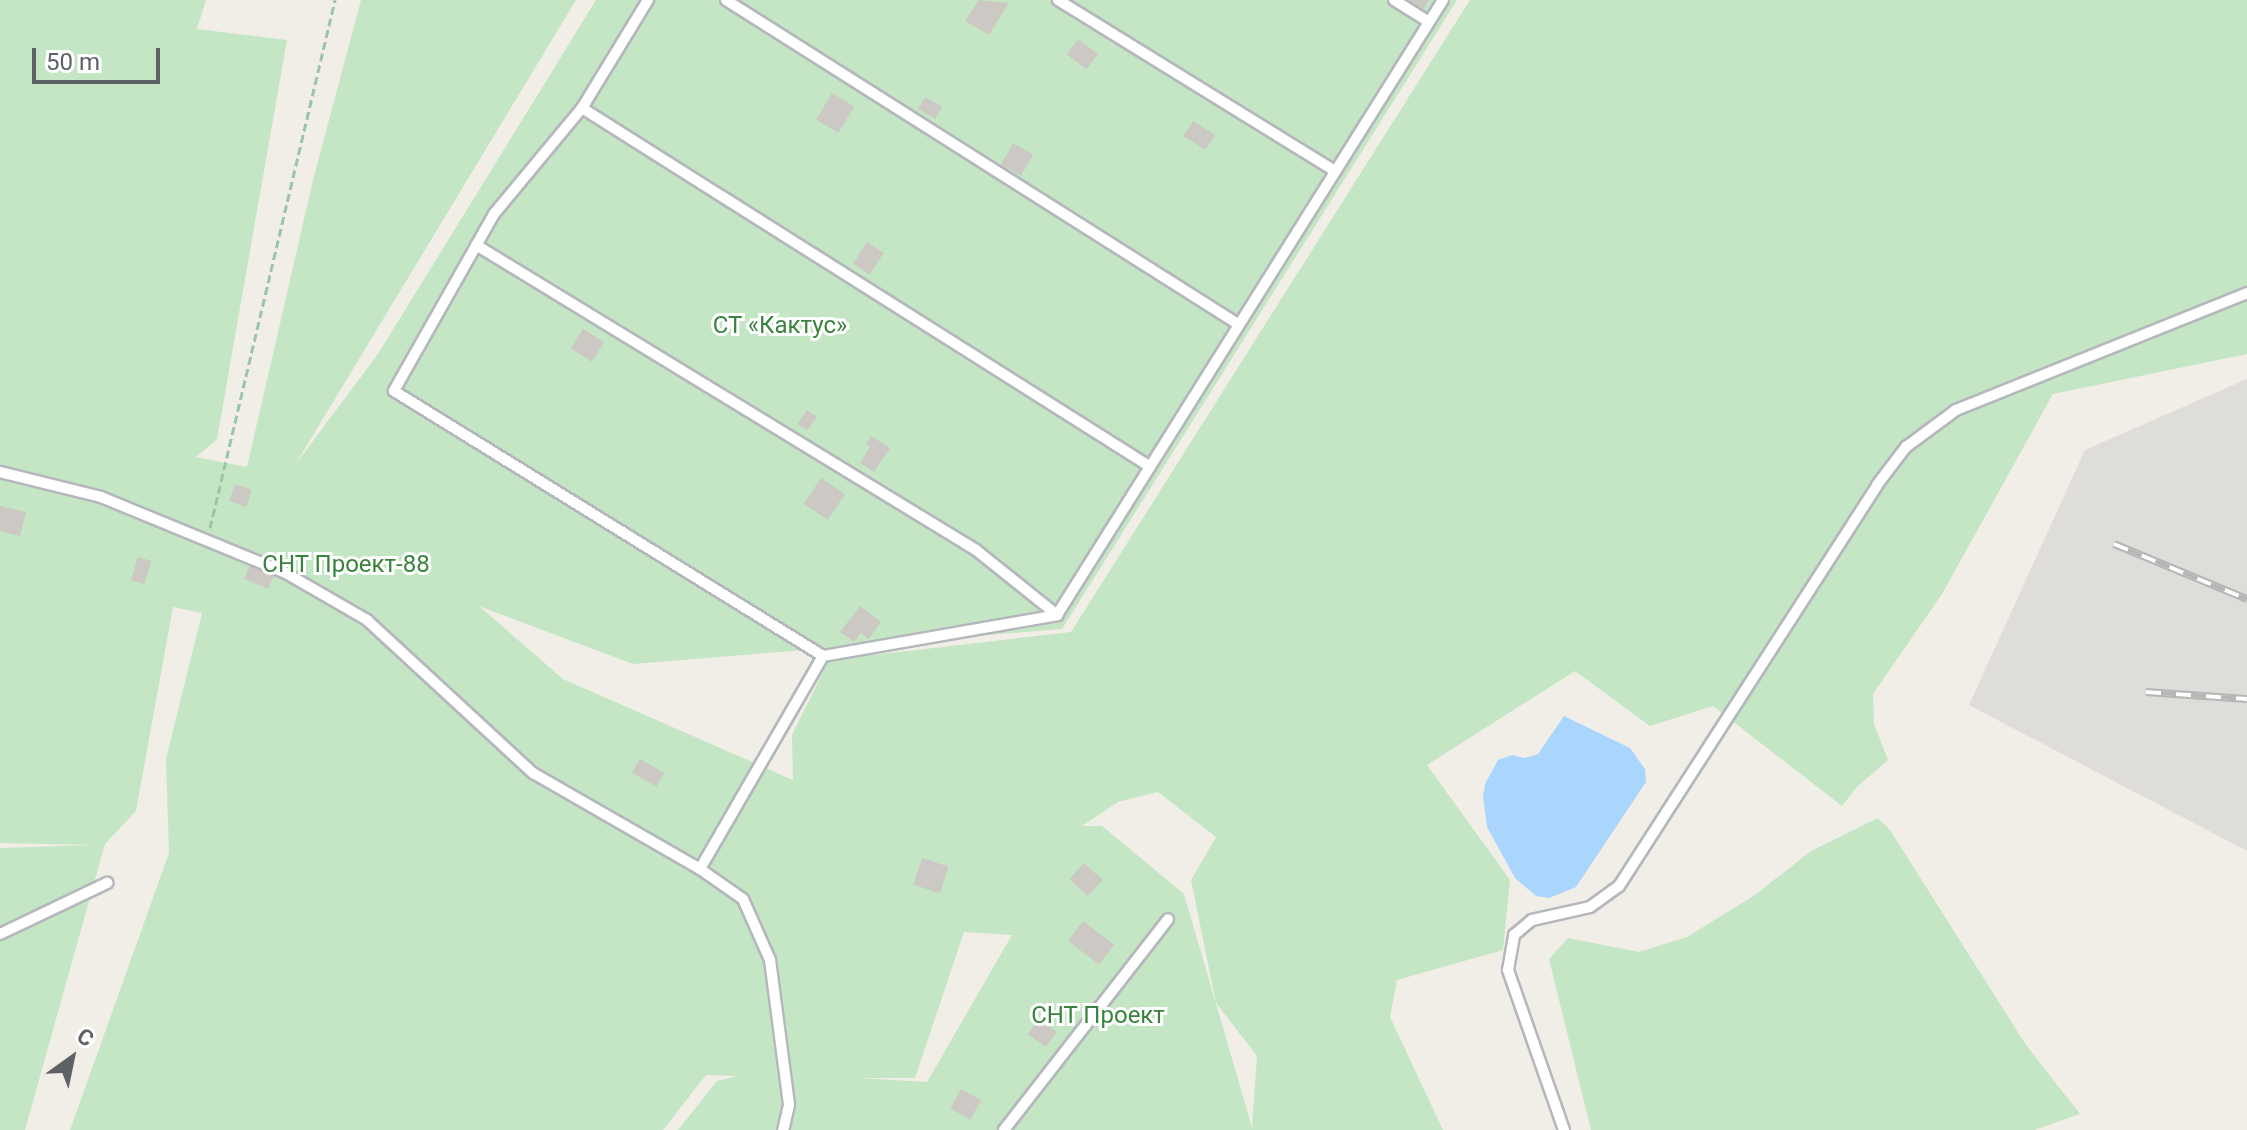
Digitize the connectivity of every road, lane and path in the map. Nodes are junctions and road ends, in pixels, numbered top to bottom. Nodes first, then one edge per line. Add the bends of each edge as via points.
1 (335, 0) edge
2 (648, 0) edge
3 (726, 0) edge
4 (1058, 0) edge
5 (1394, 0) edge
6 (1443, 0) edge
7 (1429, 22) junction
8 (582, 108) junction
9 (1335, 171) junction
10 (476, 245) junction
11 (2247, 293) edge
12 (1238, 324) junction
13 (1149, 466) junction
14 (0, 472) edge
15 (207, 539) junction
16 (1057, 615) junction
17 (823, 656) junction
18 (700, 869) junction
19 (107, 883) dead end
20 (1168, 919) dead end
21 (0, 934) edge
22 (783, 1130) edge
23 (1004, 1130) edge
24 (1564, 1130) edge

1 - 15 path
2 - 8 lane
3 - 12 lane
4 - 9 lane
5 - 7 lane
6 - 7 lane
7 - 9 lane
8 - 10 lane via 494,214
8 - 13 lane
9 - 12 lane
10 - 16 lane via 976,550
10 - 17 lane via 394,391
11 - 24 lane via 1956,410 1906,447 1619,886 1590,907 1532,920 1514,935 1508,970
12 - 13 lane
13 - 16 lane
14 - 15 lane via 101,497
15 - 18 lane via 284,572 367,620 533,773
16 - 17 lane
17 - 18 lane
18 - 22 lane via 743,899 770,960 789,1105
19 - 21 lane
20 - 23 lane

